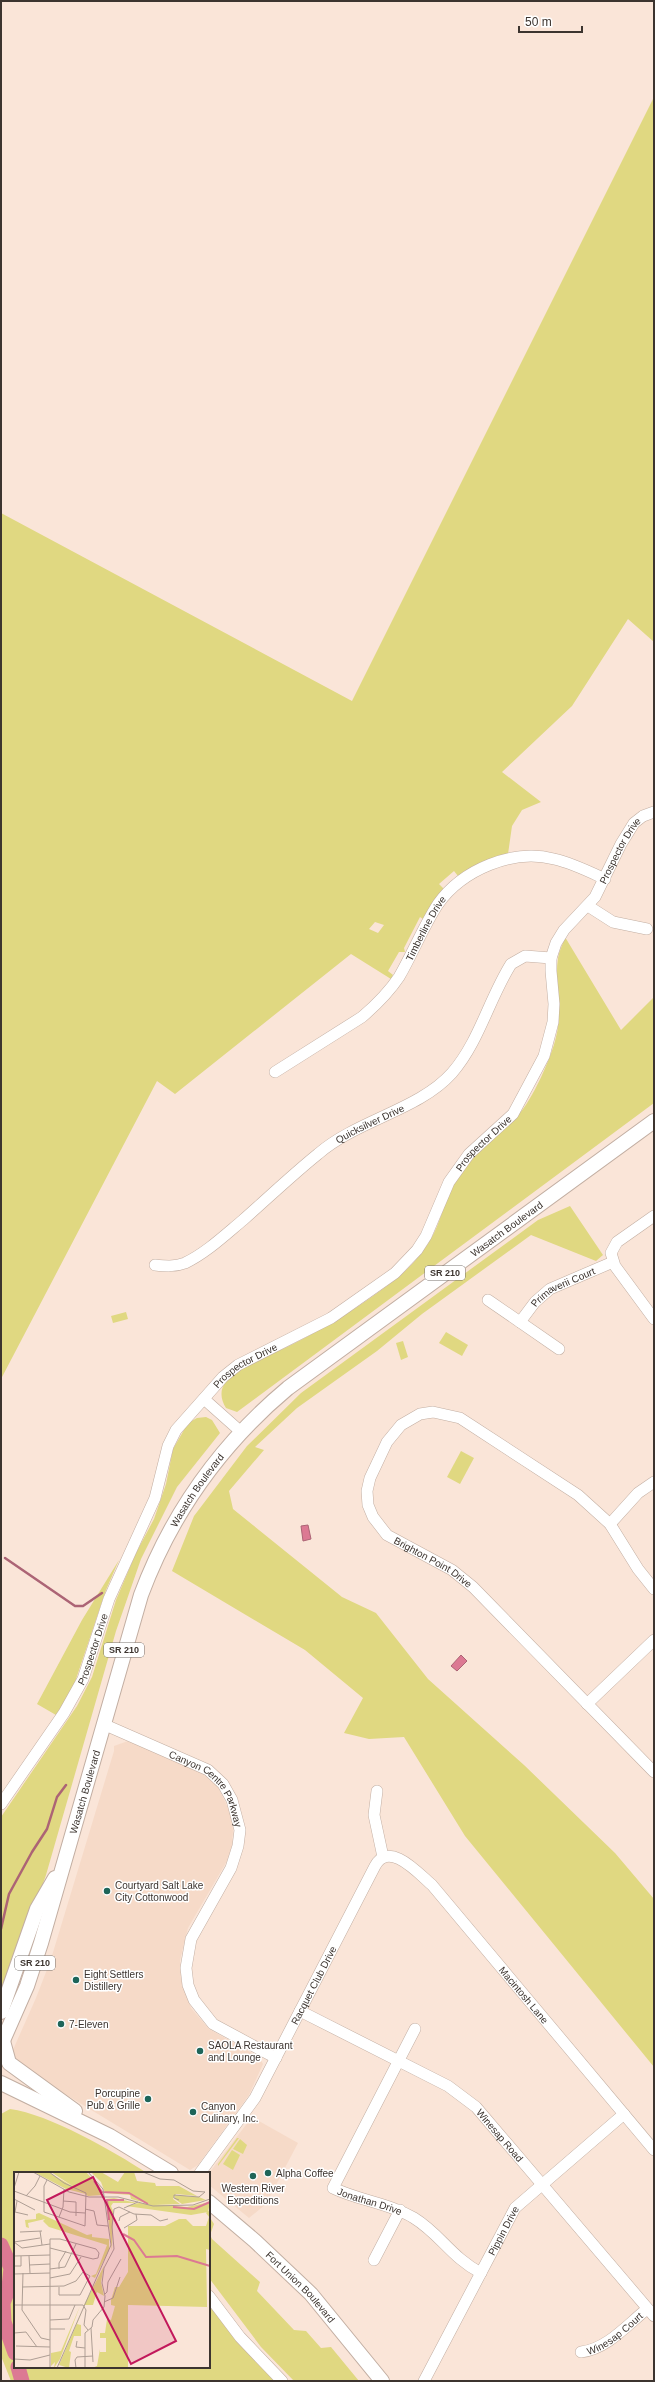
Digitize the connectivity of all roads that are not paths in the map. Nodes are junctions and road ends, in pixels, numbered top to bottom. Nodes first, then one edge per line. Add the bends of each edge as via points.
1 (654, 812) edge
2 (605, 879) junction
3 (588, 906) junction
4 (647, 929) dead end
5 (551, 958) junction
6 (275, 1072) dead end
7 (654, 1121) edge
8 (654, 1216) edge
9 (612, 1258) junction
10 (155, 1265) dead end
11 (488, 1300) dead end
12 (654, 1319) edge
13 (520, 1322) junction
14 (559, 1349) dead end
15 (204, 1399) junction
16 (240, 1431) junction
17 (654, 1482) edge
18 (610, 1524) junction
19 (654, 1589) edge
20 (654, 1640) edge
21 (588, 1704) junction
22 (103, 1724) junction
23 (654, 1772) edge
24 (377, 1790) dead end
25 (1, 1804) edge
26 (383, 1856) junction
27 (65, 1860) junction
28 (300, 2011) junction
29 (1, 2012) edge
30 (415, 2029) dead end
31 (2, 2043) edge
32 (276, 2058) junction
33 (398, 2060) junction
34 (1, 2083) edge
35 (624, 2114) junction
36 (110, 2136) junction
37 (654, 2150) edge
38 (169, 2172) edge
39 (201, 2172) edge
40 (542, 2184) junction
41 (210, 2203) edge
42 (400, 2210) junction
43 (374, 2260) dead end
44 (480, 2273) junction
45 (210, 2297) edge
46 (650, 2313) edge
47 (581, 2352) dead end
48 (282, 2381) edge
49 (382, 2381) edge
50 (424, 2381) edge

1 - 2 street, Prospector Drive via 634,823
2 - 3 street, Prospector Drive
2 - 6 street, Timberline Drive via 553,858 525,856 480,869 444,897 399,977 379,1001 362,1017
3 - 4 street via 613,922
3 - 5 street, Prospector Drive via 564,930
5 - 10 street, Quicksilver Drive via 525,956 511,964 460,1062 441,1084 415,1100 358,1127 319,1152 201,1253 184,1263
5 - 15 street, Prospector Drive via 553,1022 544,1056 513,1114 469,1154 449,1182 426,1236 417,1250 395,1273 331,1318 238,1365 223,1377
7 - 16 main road, Wasatch Boulevard / SR 210 via 288,1388
8 - 9 street via 617,1242
9 - 12 street
9 - 13 street, Primaverii Court via 550,1289 535,1302
11 - 13 street
13 - 14 street
15 - 16 street, Prospector Drive
15 - 25 street, Prospector Drive via 176,1430 168,1446 156,1498 109,1599 83,1679
16 - 22 main road, Wasatch Boulevard / SR 210 via 195,1488 157,1554 135,1612
17 - 18 street via 638,1493
18 - 19 street, Brighton Point Drive via 638,1569
18 - 21 street, Brighton Point Drive via 578,1495 467,1422 447,1414 433,1412 420,1414 401,1424 393,1432 374,1466 367,1491 368,1505 373,1517 387,1535 463,1578
20 - 21 street
21 - 23 street, Brighton Point Drive
22 - 27 main road, Wasatch Boulevard / SR 210
22 - 32 street, Canyon Centre Parkway via 208,1770 223,1784 232,1800 240,1830 238,1846 230,1868 191,1939 186,1968 188,1984 194,2000 213,2024
24 - 26 street via 374,1815
26 - 28 street, Racquet Club Drive via 375,1866
26 - 35 street, Macintosh Lane via 401,1859 432,1885
27 - 29 main road via 37,1909
27 - 31 main road, Wasatch Boulevard / SR 210 via 34,1965
28 - 32 street, Racquet Club Drive
28 - 33 street, Winesap Road
30 - 33 street
31 - 36 main road via 9,2063
32 - 39 street, Racquet Club Drive via 245,2113
33 - 40 street, Winesap Road via 448,2086 476,2107
33 - 42 street, Jonathan Drive via 334,2188 352,2197
34 - 36 main road
35 - 37 street, Macintosh Lane
35 - 40 street, Pippin Drive
36 - 38 main road
40 - 44 street, Pippin Drive via 521,2202 510,2216
40 - 46 street, Winesap Road
41 - 49 main road, Fort Union Boulevard via 311,2294
42 - 43 street
42 - 44 street, Jonathan Drive via 428,2228 459,2261
44 - 50 street, Pippin Drive
45 - 48 street via 240,2337
46 - 47 street, Winesap Court via 605,2344 592,2351

